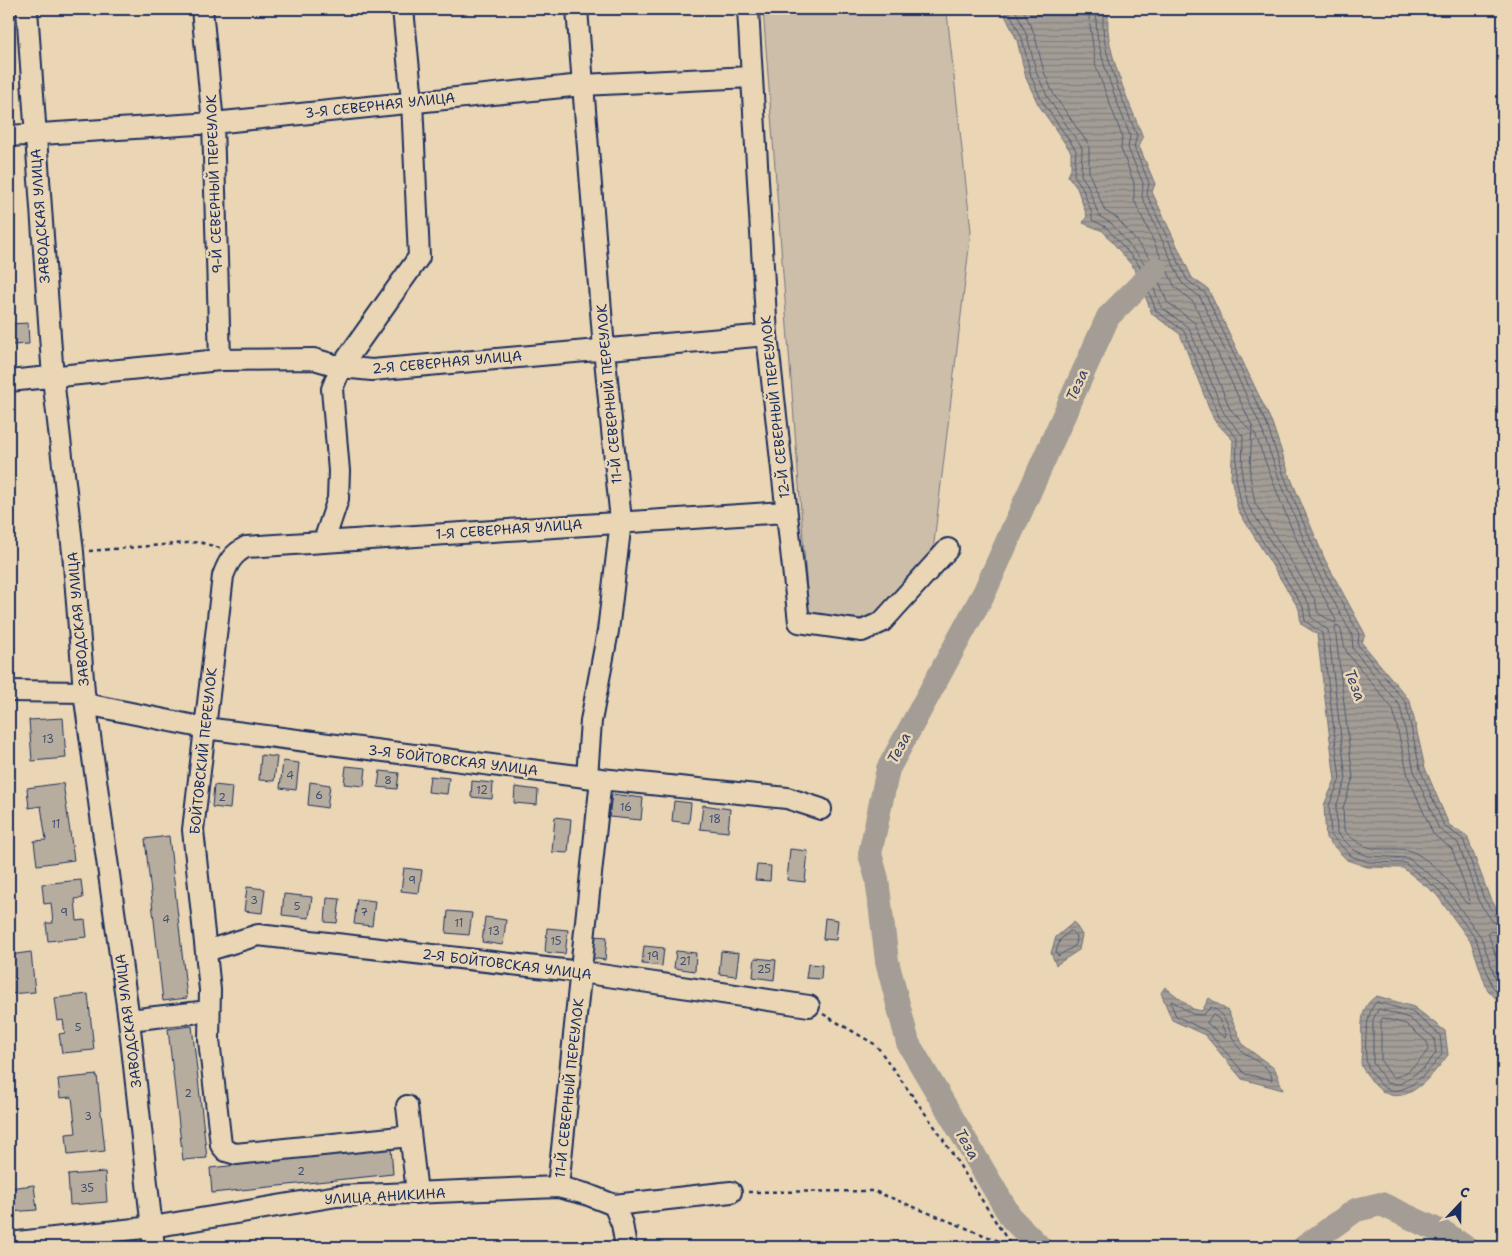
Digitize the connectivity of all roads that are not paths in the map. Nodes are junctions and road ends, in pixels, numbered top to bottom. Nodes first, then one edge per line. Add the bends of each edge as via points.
1 (27, 9) edge
2 (202, 9) edge
3 (403, 9) edge
4 (577, 9) edge
5 (748, 9) edge
6 (751, 77) junction
7 (582, 85) junction
8 (412, 101) junction
9 (214, 122) junction
10 (34, 132) junction
11 (9, 136) edge
12 (767, 335) junction
13 (604, 349) junction
14 (220, 360) junction
15 (341, 367) junction
16 (52, 378) junction
17 (9, 382) edge
18 (785, 512) junction
19 (621, 521) junction
20 (324, 541) junction
21 (948, 550) dead end
22 (235, 553) joint
23 (9, 691) edge
24 (85, 698) junction
25 (205, 728) junction
26 (594, 778) junction
27 (821, 809) dead end
28 (206, 951) junction
29 (581, 972) junction
30 (809, 1006) road end
31 (210, 1011) junction
32 (129, 1020) junction
33 (407, 1106) dead end
34 (410, 1136) junction
35 (558, 1188) junction
36 (731, 1192) road end
37 (417, 1193) junction
38 (614, 1205) junction
39 (152, 1227) junction
40 (9, 1243) edge
41 (154, 1247) edge
42 (626, 1247) edge

1 - 10 street, ЗАВОДСКАЯ УЛИЦА
2 - 9 street, 9-Й СЕВЕРНЫЙ ПЕРЕУЛОК
3 - 8 street
4 - 7 street, 11-Й СЕВЕРНЫЙ ПЕРЕУЛОК
5 - 6 street, 12-Й СЕВЕРНЫЙ ПЕРЕУЛОК
6 - 7 street, 3-Я СЕВЕРНАЯ УЛИЦА
6 - 12 street, 12-Й СЕВЕРНЫЙ ПЕРЕУЛОК
7 - 8 street, 3-Я СЕВЕРНАЯ УЛИЦА
7 - 13 street, 11-Й СЕВЕРНЫЙ ПЕРЕУЛОК
8 - 9 street, 3-Я СЕВЕРНАЯ УЛИЦА
8 - 15 street via 419,257
9 - 10 street, 3-Я СЕВЕРНАЯ УЛИЦА
9 - 14 street, 9-Й СЕВЕРНЫЙ ПЕРЕУЛОК
10 - 11 street, 3-Я СЕВЕРНАЯ УЛИЦА
10 - 16 street, ЗАВОДСКАЯ УЛИЦА
12 - 13 street, 2-Я СЕВЕРНАЯ УЛИЦА
12 - 18 street, 12-Й СЕВЕРНЫЙ ПЕРЕУЛОК
13 - 15 street, 2-Я СЕВЕРНАЯ УЛИЦА via 372,370
13 - 19 street, 11-Й СЕВЕРНЫЙ ПЕРЕУЛОК
14 - 15 street, 2-Я СЕВЕРНАЯ УЛИЦА via 314,359
14 - 16 street, 2-Я СЕВЕРНАЯ УЛИЦА
15 - 20 street via 332,390 339,471 338,499
16 - 17 street, 2-Я СЕВЕРНАЯ УЛИЦА
16 - 24 street, ЗАВОДСКАЯ УЛИЦА via 73,552
18 - 19 street, 1-Я СЕВЕРНАЯ УЛИЦА
18 - 21 street, 12-Й СЕВЕРНЫЙ ПЕРЕУЛОК via 799,622 862,631 882,622
19 - 20 street, 1-Я СЕВЕРНАЯ УЛИЦА
19 - 26 street, 11-Й СЕВЕРНЫЙ ПЕРЕУЛОК via 608,631 591,721
20 - 22 street, 1-Я СЕВЕРНАЯ УЛИЦА via 246,547
22 - 25 street, БОЙТОВСКИЙ ПЕРЕУЛОК via 223,576
23 - 24 street
24 - 25 street, 3-Я БОЙТОВСКАЯ УЛИЦА
24 - 32 street, ЗАВОДСКАЯ УЛИЦА
25 - 26 street, 3-Я БОЙТОВСКАЯ УЛИЦА
25 - 28 street, БОЙТОВСКИЙ ПЕРЕУЛОК via 193,830
26 - 27 street, 3-Я БОЙТОВСКАЯ УЛИЦА via 787,798
26 - 29 street, 11-Й СЕВЕРНЫЙ ПЕРЕУЛОК
28 - 29 street, 2-Я БОЙТОВСКАЯ УЛИЦА via 258,935
28 - 31 street, БОЙТОВСКИЙ ПЕРЕУЛОК
29 - 30 street, 2-Я БОЙТОВСКАЯ УЛИЦА
29 - 35 street, 11-Й СЕВЕРНЫЙ ПЕРЕУЛОК
31 - 32 street
31 - 34 street, БОЙТОВСКИЙ ПЕРЕУЛОК via 209,1040 220,1145 226,1151 236,1154
32 - 39 street, ЗАВОДСКАЯ УЛИЦА
33 - 34 street
34 - 37 street
35 - 37 street, УЛИЦА АНИКИНА
35 - 38 street, УЛИЦА АНИКИНА
36 - 38 street, УЛИЦА АНИКИНА
37 - 39 street, УЛИЦА АНИКИНА via 336,1196
38 - 42 street
39 - 40 street, УЛИЦА АНИКИНА
39 - 41 street, ЗАВОДСКАЯ УЛИЦА

